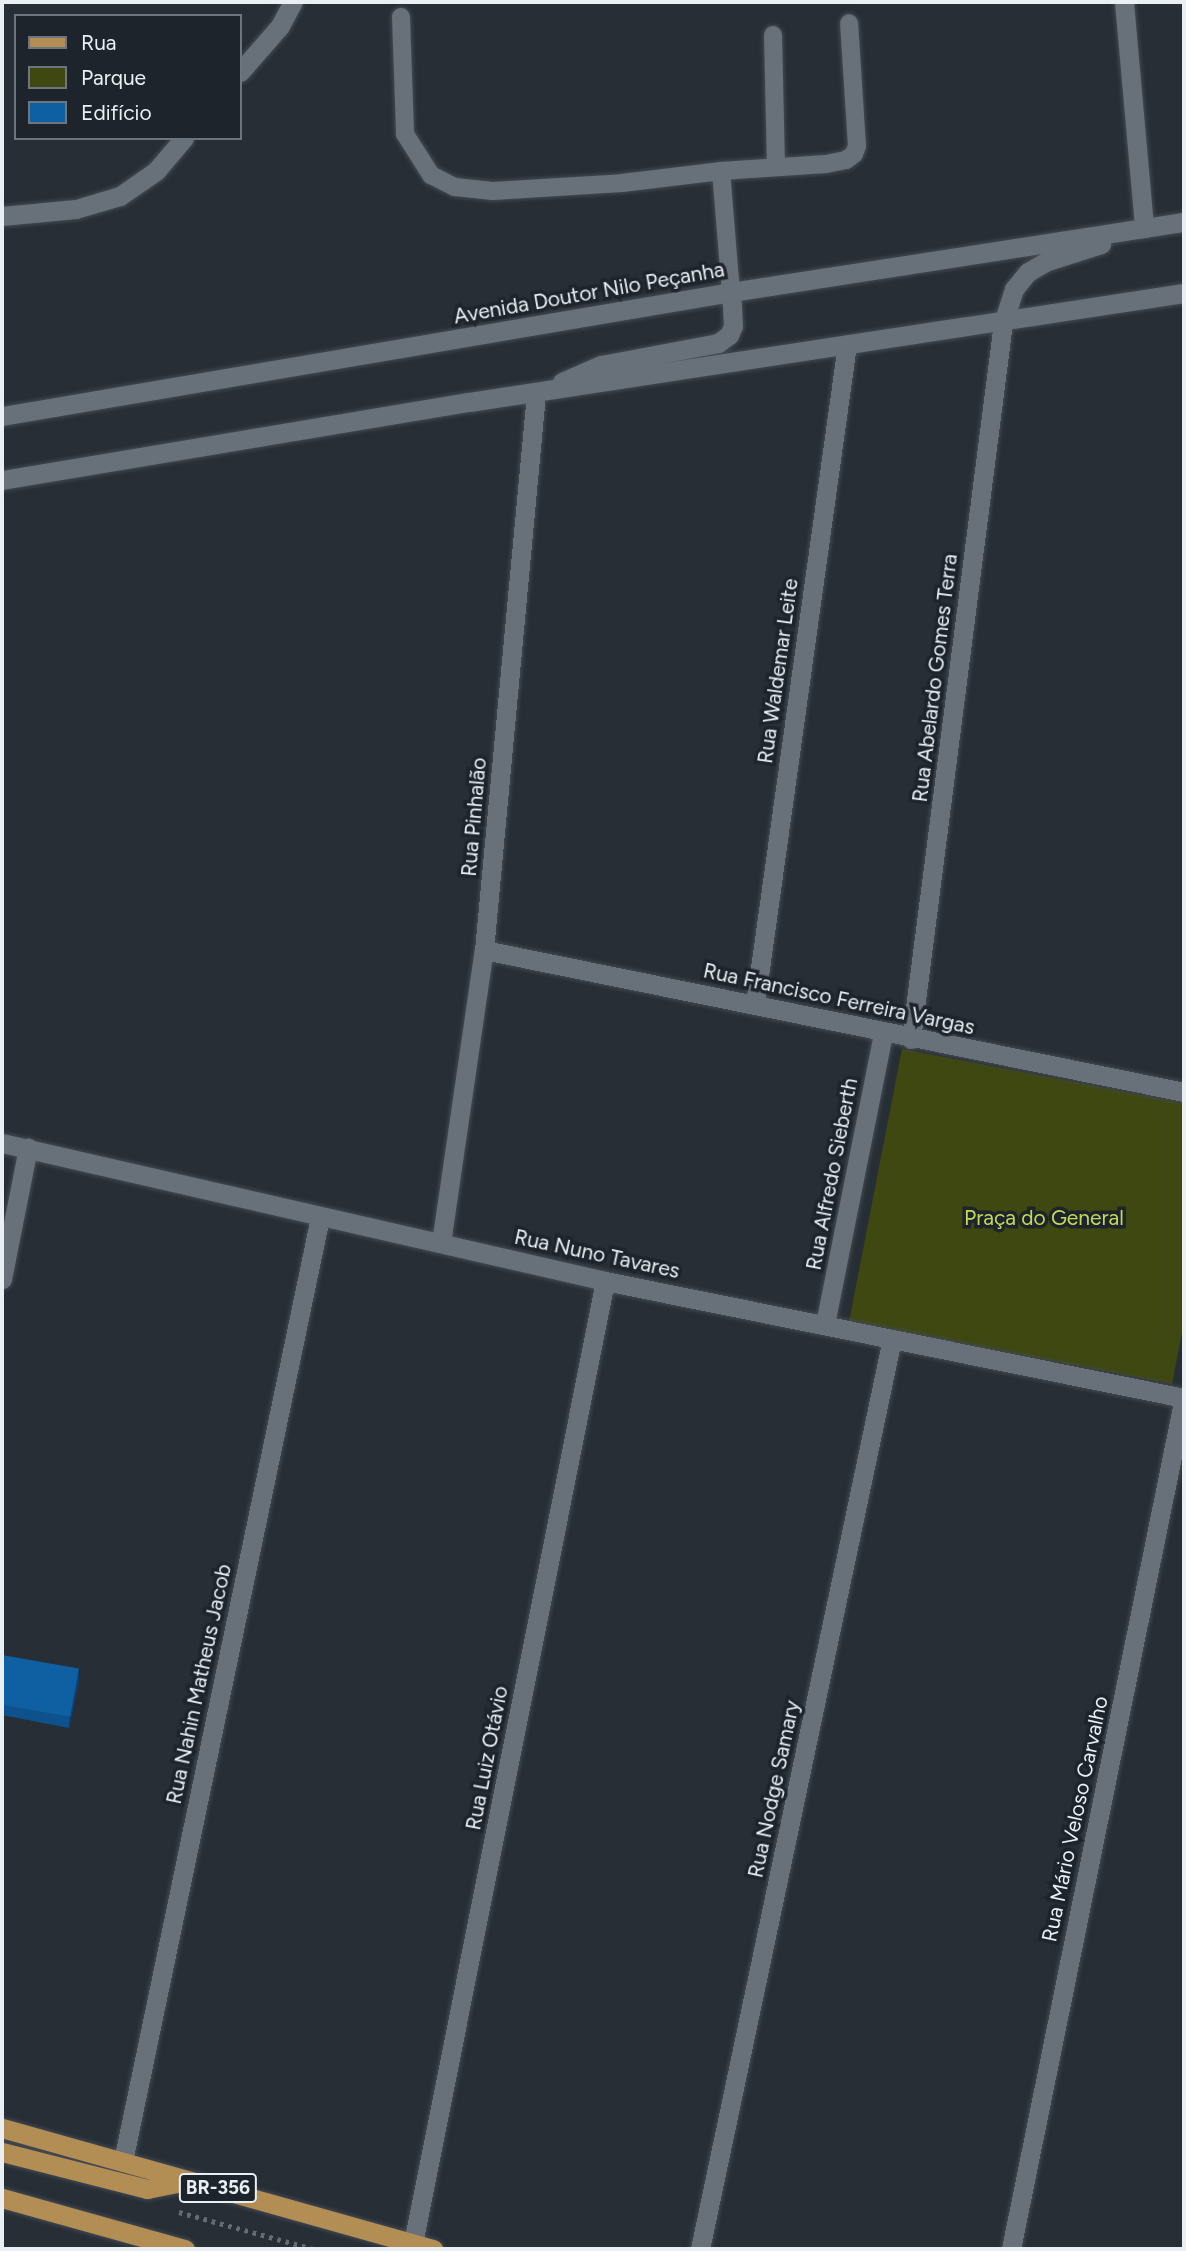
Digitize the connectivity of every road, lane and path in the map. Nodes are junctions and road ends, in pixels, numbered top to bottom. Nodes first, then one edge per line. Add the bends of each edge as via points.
1 (293, 2) edge
2 (1124, 2) edge
3 (401, 18) dead end
4 (849, 23) dead end
5 (773, 35) dead end
6 (242, 70) edge
7 (182, 140) edge
8 (776, 167) junction
9 (721, 171) junction
10 (2, 216) edge
11 (1184, 222) edge
12 (1144, 228) junction
13 (731, 292) junction
14 (1184, 293) edge
15 (1003, 323) junction
16 (846, 344) junction
17 (536, 394) junction
18 (2, 416) edge
19 (2, 480) edge
20 (484, 950) junction
21 (755, 1004) junction
22 (883, 1032) junction
23 (911, 1039) junction
24 (1184, 1092) edge
25 (2, 1143) edge
26 (28, 1148) junction
27 (320, 1217) junction
28 (441, 1243) junction
29 (2, 1279) edge
30 (605, 1281) junction
31 (825, 1324) junction
32 (892, 1339) junction
33 (1184, 1398) edge
34 (2, 2128) edge
35 (2, 2152) edge
36 (123, 2161) junction
37 (192, 2180) junction
38 (2, 2198) edge
39 (413, 2243) junction
40 (185, 2249) edge
41 (433, 2249) edge
42 (700, 2249) edge
43 (1011, 2249) edge

1 - 6 street via 280,26
2 - 12 street
3 - 9 lane via 405,134 431,175 455,187 493,191
4 - 8 lane via 854,154 826,164
5 - 8 lane
7 - 10 street via 156,171 120,196 76,209
8 - 9 lane
9 - 13 lane
11 - 12 street, Avenida Doutor Nilo Peçanha
12 - 13 street, Avenida Doutor Nilo Peçanha
12 - 15 street, Rua Abelardo Gomes Terra via 1028,272 1014,289
13 - 17 street via 733,326 718,343 601,365
13 - 18 street, Avenida Doutor Nilo Peçanha
14 - 15 street
15 - 16 street
15 - 23 street, Rua Abelardo Gomes Terra
16 - 17 street
16 - 21 street, Rua Waldemar Leite
17 - 19 street
17 - 20 street, Rua Pinhalão
20 - 21 street, Rua Francisco Ferreira Vargas
20 - 28 street, Rua Pinhalão
21 - 22 street, Rua Francisco Ferreira Vargas
22 - 23 street, Rua Francisco Ferreira Vargas
22 - 31 street, Rua Alfredo Sieberth
23 - 24 street, Rua Francisco Ferreira Vargas
25 - 26 street, Rua Nuno Tavares
26 - 27 street, Rua Nuno Tavares
26 - 29 street
27 - 28 street, Rua Nuno Tavares
27 - 36 street, Rua Nahin Matheus Jacob
28 - 30 street, Rua Nuno Tavares
30 - 31 street, Rua Nuno Tavares
30 - 39 street, Rua Luiz Otávio
31 - 32 street, Rua Nuno Tavares
32 - 33 street, Rua Nuno Tavares
32 - 42 street, Rua Nodge Samary
33 - 43 street, Rua Mário Veloso Carvalho
34 - 36 main road, BR-356
35 - 37 main road via 147,2189
36 - 37 main road, BR-356
37 - 39 main road, BR-356
38 - 40 main road
39 - 41 main road, BR-356

